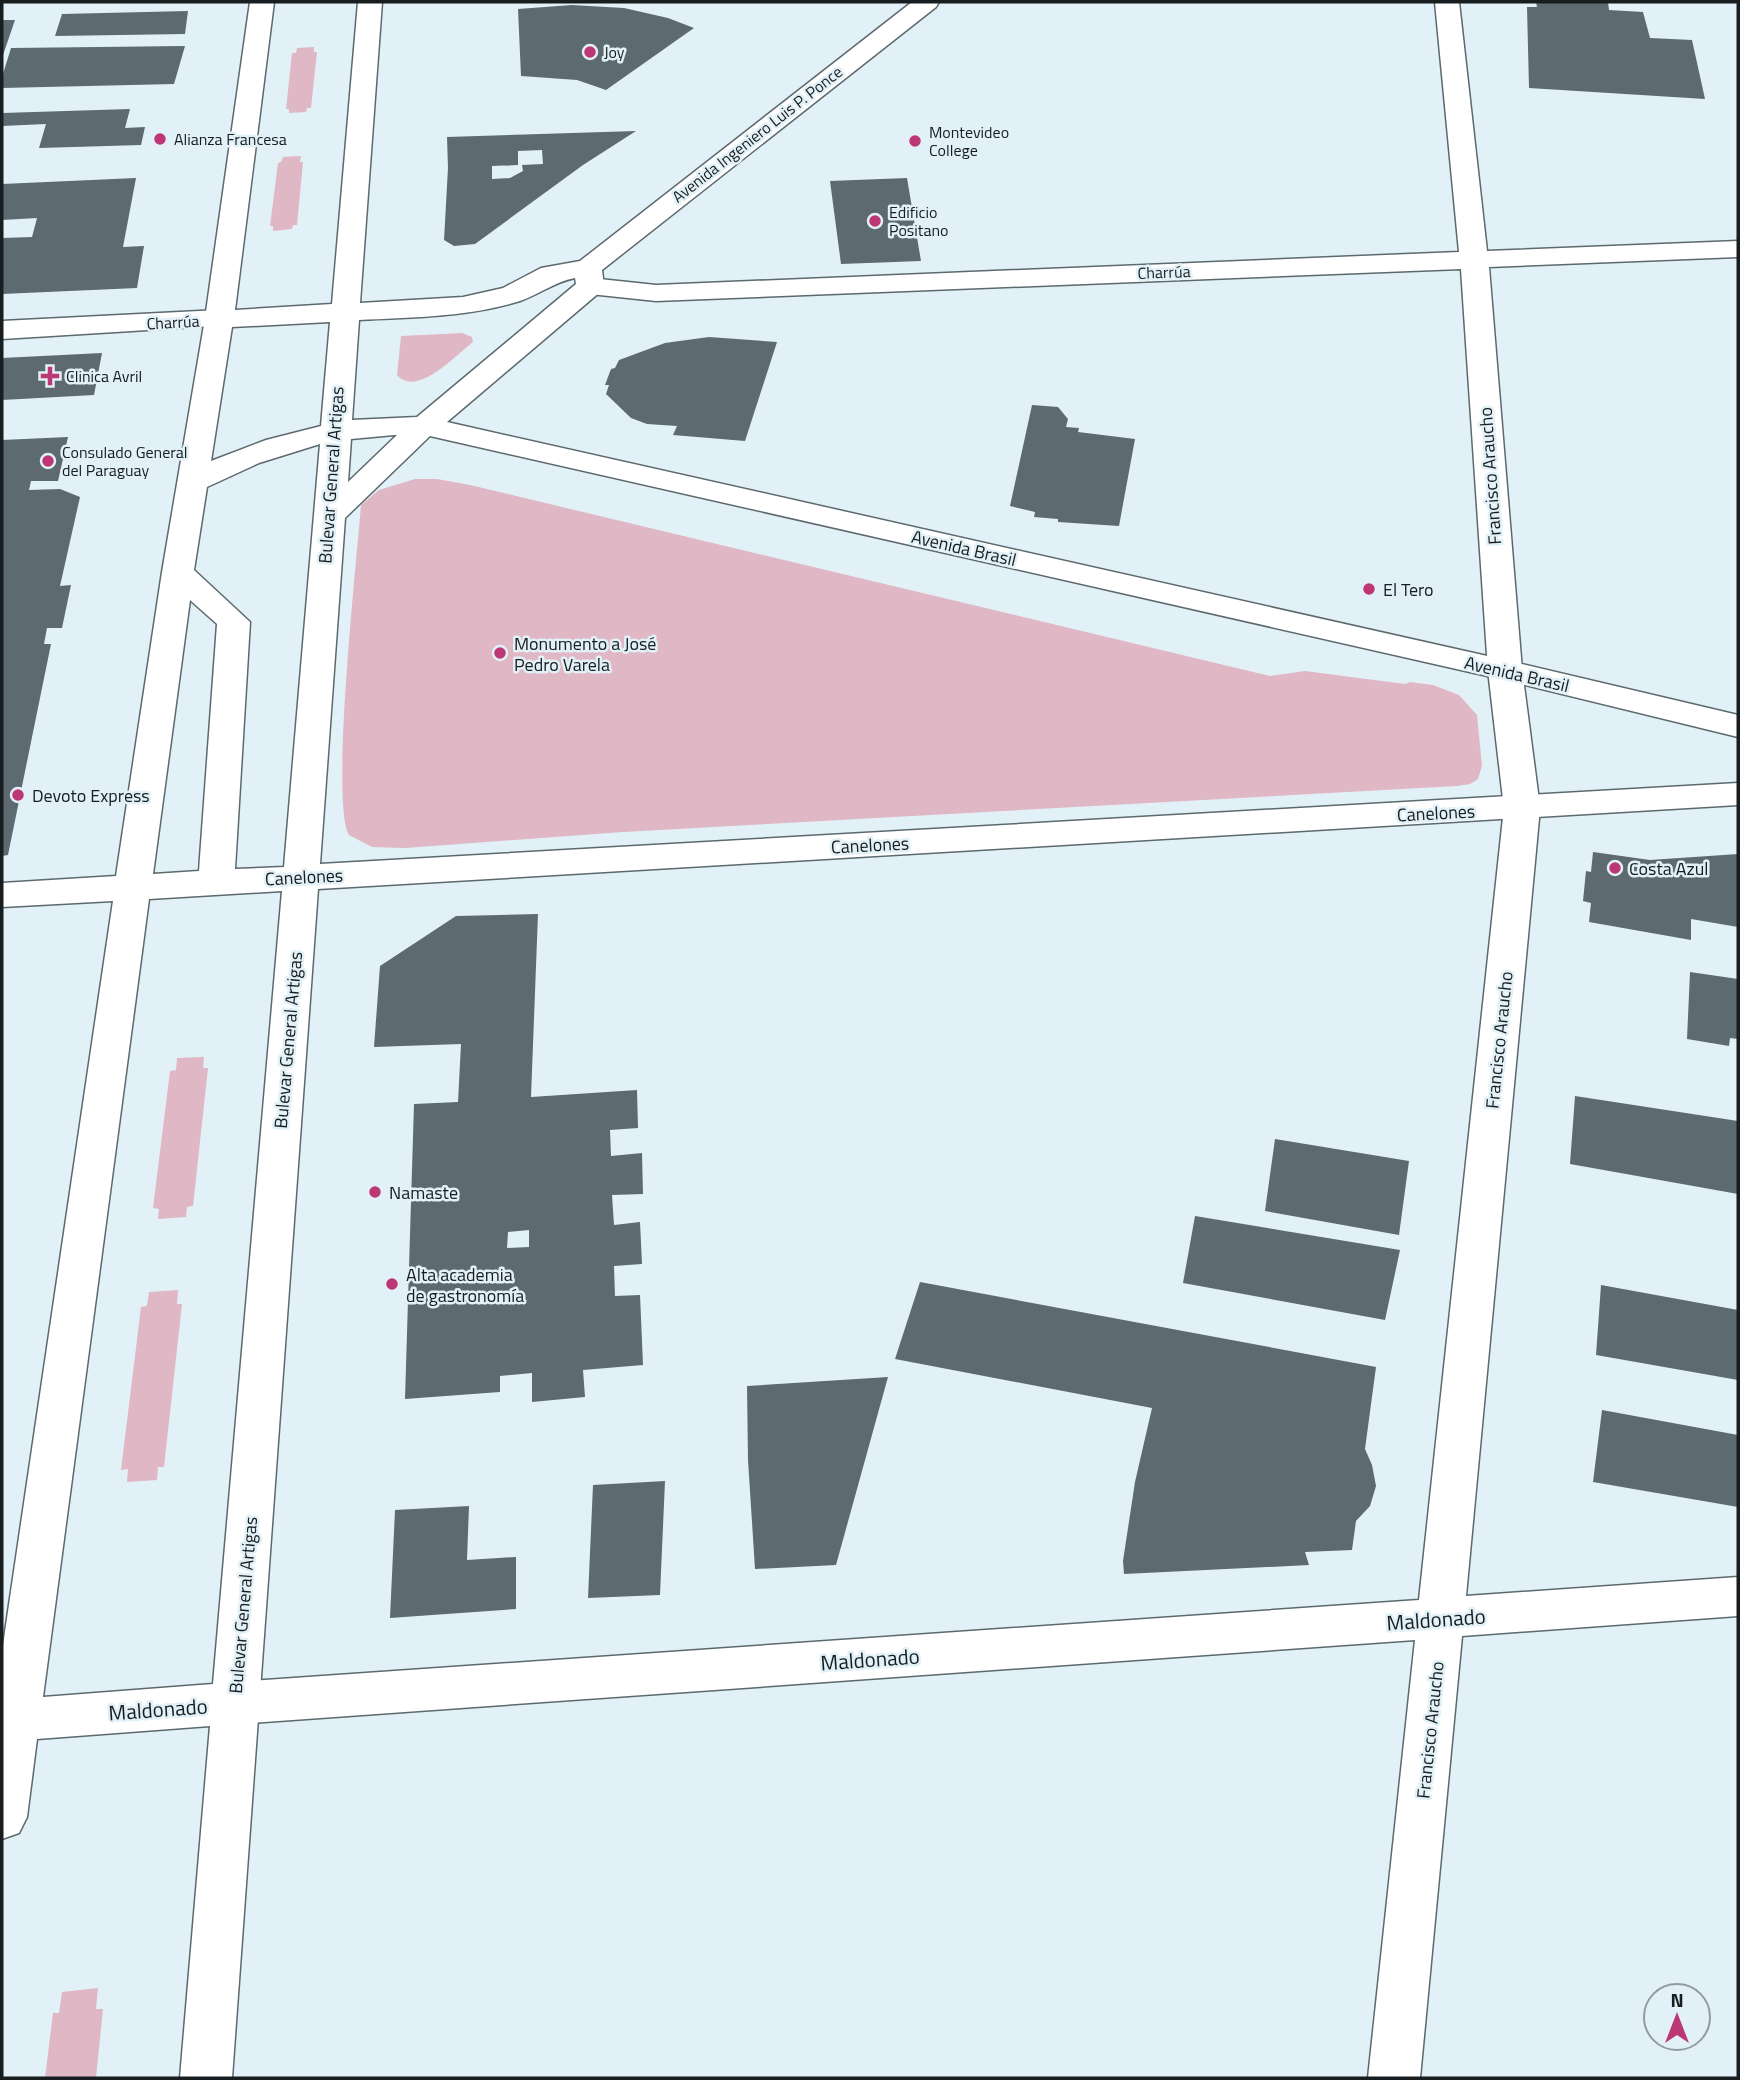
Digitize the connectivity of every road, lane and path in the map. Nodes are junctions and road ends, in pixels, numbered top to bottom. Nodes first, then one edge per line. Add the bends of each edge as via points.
1 (262, 2) edge
2 (370, 2) edge
3 (927, 2) edge
4 (1447, 2) edge
5 (1738, 249) edge
6 (1474, 260) junction
7 (589, 277) junction
8 (344, 314) junction
9 (219, 319) junction
10 (2, 330) edge
11 (424, 426) junction
12 (334, 433) junction
13 (194, 482) junction
14 (328, 517) junction
15 (178, 572) junction
16 (1504, 670) junction
17 (1738, 726) edge
18 (1738, 794) edge
19 (1522, 808) junction
20 (301, 877) junction
21 (217, 882) junction
22 (133, 887) junction
23 (2, 895) edge
24 (1738, 1597) edge
25 (1441, 1619) junction
26 (236, 1703) junction
27 (9, 1720) edge
28 (2, 1817) edge
29 (206, 2078) edge
30 (1394, 2078) edge

1 - 9 street
2 - 8 street, Bulevar General Artigas
3 - 7 street, Avenida Ingeniero Luis P. Ponce
4 - 6 street, Francisco Araucho
5 - 6 street, Charrúa
6 - 7 street, Charrúa via 656,293
6 - 16 street, Francisco Araucho
7 - 8 street, Avenida Ingeniero Luis P. Ponce via 551,274 490,301
7 - 11 street, Avenida Ingeniero Luis P. Ponce
8 - 9 street, Charrúa
8 - 12 street, Bulevar General Artigas
9 - 10 street, Charrúa
9 - 13 street
11 - 12 street, Avenida Brasil
11 - 14 street, Avenida Ingeniero Luis P. Ponce
11 - 16 street, Avenida Brasil
12 - 13 street, Avenida Brasil via 259,452
12 - 14 street, Bulevar General Artigas
13 - 15 street
14 - 20 street, Bulevar General Artigas
15 - 21 street via 234,622
15 - 22 street
16 - 17 street, Avenida Brasil
16 - 19 street, Francisco Araucho
18 - 19 street, Canelones
19 - 20 street, Canelones
19 - 25 street, Francisco Araucho
20 - 21 street, Canelones
20 - 26 street, Bulevar General Artigas
21 - 22 street, Canelones
22 - 23 street, Canelones
22 - 27 street
24 - 25 street, Maldonado
25 - 26 street, Maldonado
25 - 30 street, Francisco Araucho
26 - 27 street, Maldonado
26 - 29 street, Bulevar General Artigas
27 - 28 street

